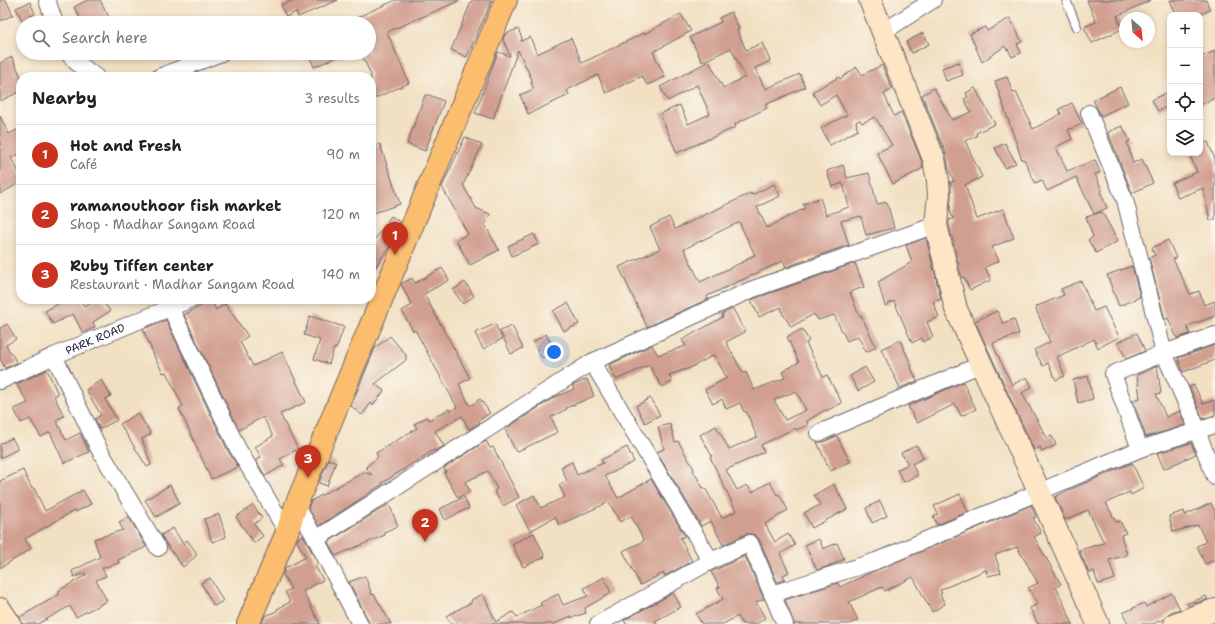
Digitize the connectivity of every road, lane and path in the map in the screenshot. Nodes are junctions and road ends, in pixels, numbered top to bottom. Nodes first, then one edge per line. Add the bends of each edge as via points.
1 (46, 0) edge
2 (506, 0) edge
3 (870, 0) edge
4 (932, 0) edge
5 (1066, 0) edge
6 (52, 16) edge
7 (1077, 27) dead end
8 (883, 32) junction
9 (74, 60) edge
10 (204, 60) edge
11 (89, 72) edge
12 (172, 72) edge
13 (1089, 113) dead end
14 (936, 225) junction
15 (178, 304) edge
16 (170, 307) junction
17 (1215, 335) edge
18 (1164, 353) junction
19 (54, 356) junction
20 (592, 362) junction
21 (982, 364) junction
22 (0, 381) edge
23 (1215, 425) edge
24 (1198, 430) junction
25 (819, 433) dead end
26 (1140, 449) junction
27 (1215, 477) edge
28 (1039, 492) junction
29 (296, 505) junction
30 (287, 532) junction
31 (316, 539) junction
32 (158, 548) dead end
33 (711, 561) junction
34 (772, 594) junction
35 (0, 609) edge
36 (1215, 610) edge
37 (10, 624) edge
38 (248, 624) edge
39 (360, 624) edge
40 (598, 624) edge
41 (785, 624) edge
42 (1098, 624) edge
43 (1175, 624) edge

1 - 6 street
2 - 29 main road
3 - 8 street
4 - 8 street
5 - 7 lane
8 - 14 street via 934,159 939,195
9 - 11 street
10 - 12 street
13 - 18 street via 1125,200
14 - 20 street via 753,289
14 - 21 street via 956,309
15 - 16 street, PARK ROAD
16 - 19 street, PARK ROAD
16 - 30 street via 237,447
17 - 18 street
18 - 24 street
18 - 26 street via 1113,374
19 - 22 street, PARK ROAD
19 - 32 street via 99,449
20 - 31 street
20 - 33 street
21 - 25 street
21 - 28 street
23 - 24 street
24 - 26 street
24 - 27 street
26 - 28 street
28 - 34 street via 876,561
28 - 42 street
29 - 30 main road
29 - 31 street
30 - 38 main road
31 - 39 street
33 - 34 street via 750,543
33 - 40 street
34 - 41 street
35 - 37 street
36 - 43 street

